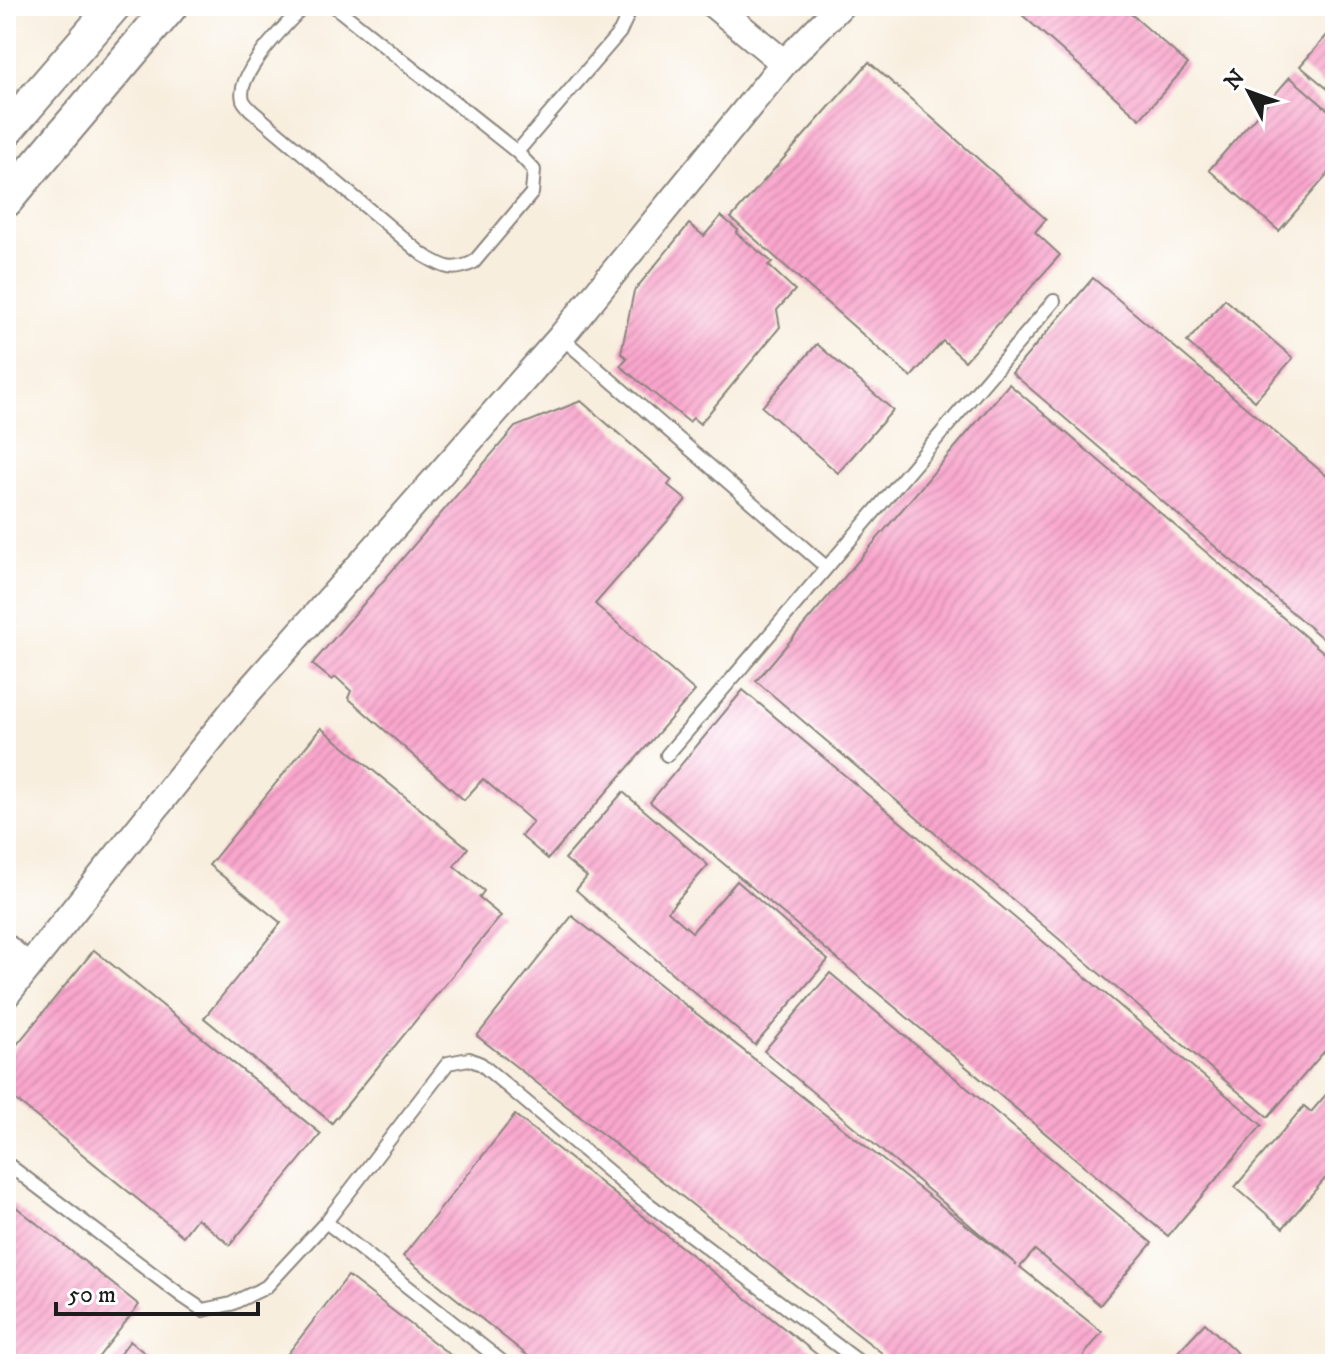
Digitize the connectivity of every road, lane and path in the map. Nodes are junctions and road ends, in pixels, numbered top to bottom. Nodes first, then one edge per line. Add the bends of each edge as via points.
1 (114, 6) edge
2 (171, 6) edge
3 (304, 6) edge
4 (334, 6) edge
5 (632, 6) edge
6 (715, 6) edge
7 (840, 6) edge
8 (784, 63) junction
9 (6, 131) edge
10 (517, 152) junction
11 (6, 201) edge
12 (1054, 301) dead end
13 (561, 337) junction
14 (826, 567) junction
15 (667, 755) dead end
16 (6, 948) edge
17 (27, 966) junction
18 (6, 995) edge
19 (6, 1163) edge
20 (326, 1222) junction
21 (505, 1364) edge
22 (862, 1364) edge

1 - 9 street
2 - 11 street
3 - 10 lane via 247,76 244,101 423,255 445,268 474,262 532,193 534,170
4 - 10 lane
5 - 10 lane via 620,32
6 - 8 street
7 - 8 street
8 - 13 street
12 - 14 lane
13 - 14 lane
13 - 17 street via 248,692
14 - 15 lane
16 - 17 street
17 - 18 street
19 - 20 lane via 203,1310 266,1287
20 - 21 lane
20 - 22 lane via 448,1063 469,1059 638,1196

